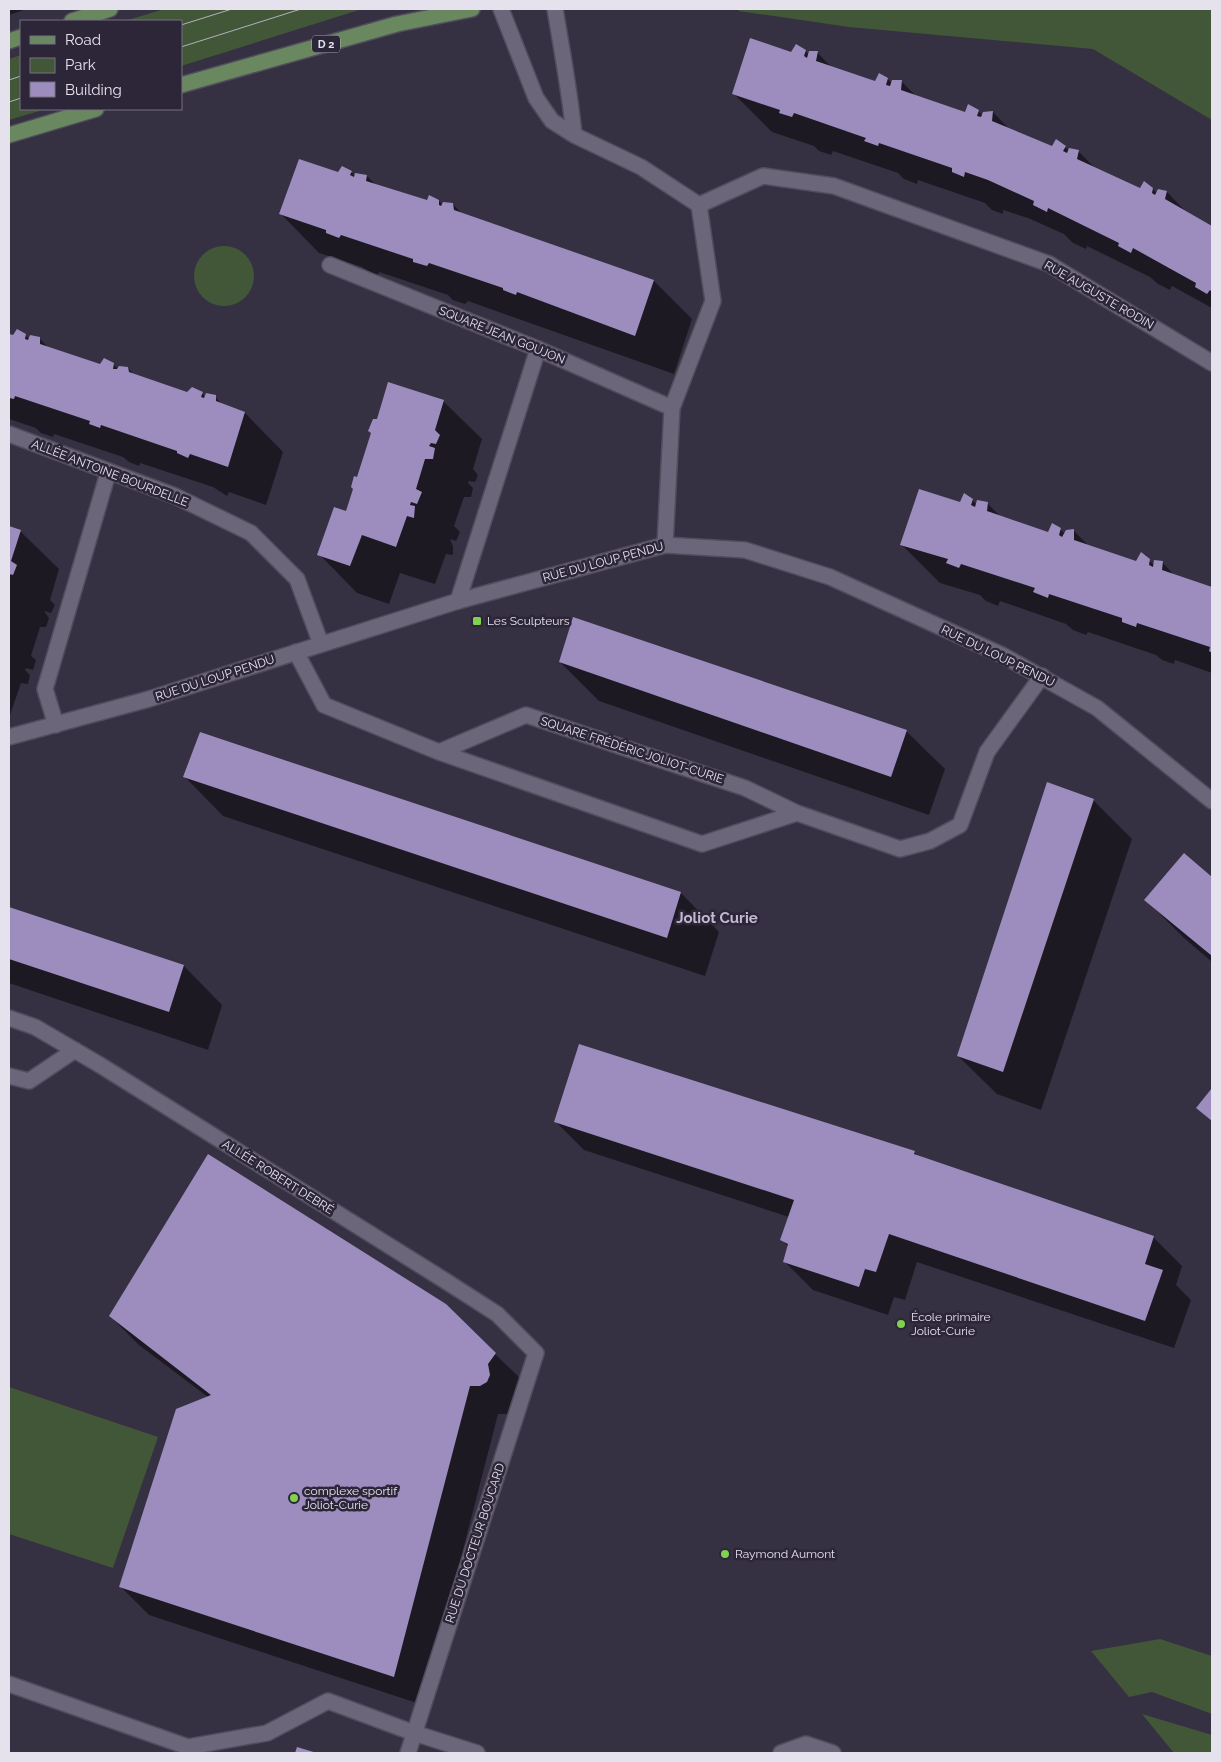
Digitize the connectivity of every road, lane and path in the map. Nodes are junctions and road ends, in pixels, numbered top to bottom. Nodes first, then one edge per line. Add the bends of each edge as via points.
1 (110, 9) edge
2 (472, 9) edge
3 (500, 9) edge
4 (555, 10) edge
5 (75, 20) edge
6 (182, 85) edge
7 (93, 110) edge
8 (9, 135) edge
9 (574, 135) junction
10 (699, 205) junction
11 (330, 266) dead end
12 (538, 349) junction
13 (1212, 363) edge
14 (672, 408) junction
15 (9, 434) edge
16 (108, 473) junction
17 (665, 545) junction
18 (458, 601) junction
19 (322, 644) junction
20 (296, 652) junction
21 (1042, 676) junction
22 (56, 725) junction
23 (9, 738) edge
24 (439, 752) junction
25 (1212, 800) edge
26 (797, 813) junction
27 (9, 1018) edge
28 (75, 1050) junction
29 (9, 1076) edge
30 (536, 1353) joint
31 (9, 1684) edge
32 (414, 1733) junction
33 (408, 1753) edge
34 (477, 1753) edge
35 (781, 1753) edge
36 (833, 1753) edge

1 - 5 main road
2 - 6 main road, D 2 via 396,24
3 - 9 street via 536,98 552,120
4 - 9 street via 570,84
7 - 8 main road
9 - 10 street via 641,167
10 - 13 street, RUE AUGUSTE RODIN via 763,176 834,186 1049,264
10 - 14 street via 713,301
11 - 12 street, SQUARE JEAN GOUJON
12 - 14 street, SQUARE JEAN GOUJON
12 - 18 street
14 - 17 street
15 - 16 street, ALLÉE ANTOINE BOURDELLE
16 - 19 street, ALLÉE ANTOINE BOURDELLE via 175,496 251,533 297,580
16 - 22 street via 45,688
17 - 18 street, RUE DU LOUP PENDU
17 - 21 street, RUE DU LOUP PENDU via 745,550 830,578
18 - 19 street, RUE DU LOUP PENDU
19 - 20 street, RUE DU LOUP PENDU
20 - 22 street, RUE DU LOUP PENDU
20 - 24 street via 324,705
21 - 25 street, RUE DU LOUP PENDU via 1097,708
21 - 26 street, SQUARE FRÉDÉRIC JOLIOT-CURIE via 987,752 960,825 930,841 900,849
22 - 23 street, RUE DU LOUP PENDU
24 - 26 street via 702,844
24 - 26 street, SQUARE FRÉDÉRIC JOLIOT-CURIE via 526,715 745,788
27 - 28 street, ALLÉE ROBERT DEBRÉ via 35,1026
28 - 29 street via 29,1081
28 - 30 street, ALLÉE ROBERT DEBRÉ via 497,1314
30 - 32 street, RUE DU DOCTEUR BOUCARD
31 - 32 street via 188,1747 267,1733 328,1701
32 - 33 street, RUE DU DOCTEUR BOUCARD
32 - 34 street
35 - 36 street via 806,1744

